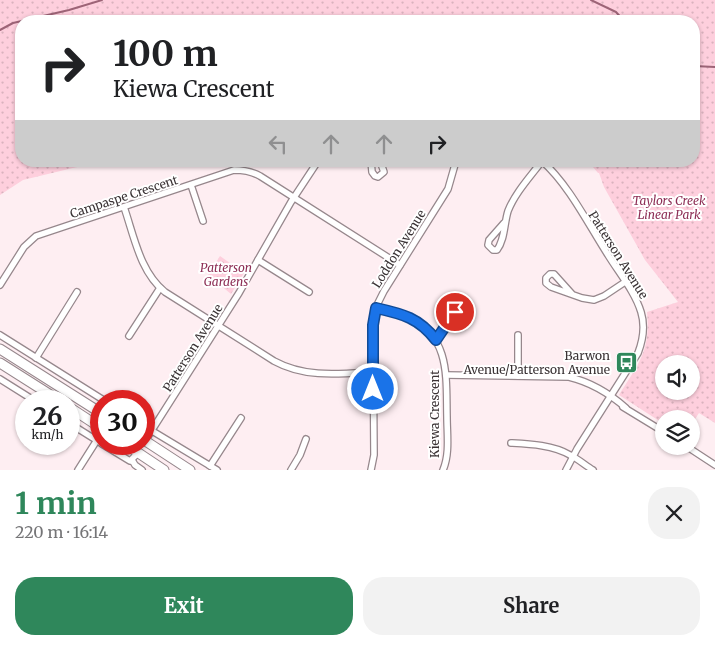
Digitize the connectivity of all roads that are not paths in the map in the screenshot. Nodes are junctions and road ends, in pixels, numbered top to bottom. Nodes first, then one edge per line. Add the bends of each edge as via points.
1 (314, 167) edge
2 (372, 167) edge
3 (382, 167) edge
4 (454, 167) edge
5 (538, 167) edge
6 (548, 167) edge
7 (191, 185) junction
8 (294, 198) junction
9 (124, 207) junction
10 (203, 221) dead end
11 (504, 223) dead end
12 (258, 260) junction
13 (400, 265) junction
14 (625, 282) junction
15 (0, 285) edge
16 (160, 288) junction
17 (77, 292) dead end
18 (309, 292) dead end
19 (572, 294) dead end
20 (463, 300) dead end
21 (376, 308) junction
22 (219, 325) junction
23 (0, 335) edge
24 (518, 335) dead end
25 (129, 336) dead end
26 (436, 340) junction
27 (0, 349) edge
28 (36, 358) junction
29 (0, 363) edge
30 (373, 372) junction
31 (446, 375) junction
32 (518, 376) junction
33 (0, 379) edge
34 (18, 390) edge
35 (43, 390) edge
36 (90, 392) edge
37 (610, 398) junction
38 (90, 407) edge
39 (241, 418) dead end
40 (155, 426) edge
41 (655, 426) edge
42 (155, 433) edge
43 (306, 439) dead end
44 (511, 443) dead end
45 (155, 448) edge
46 (90, 455) edge
47 (130, 455) edge
48 (700, 455) edge
49 (572, 456) junction
50 (135, 457) junction
51 (715, 465) edge
52 (210, 466) junction
53 (78, 470) edge
54 (142, 470) edge
55 (164, 470) edge
56 (190, 470) edge
57 (217, 470) edge
58 (291, 470) edge
59 (370, 470) edge
60 (443, 470) edge
61 (566, 470) edge
62 (593, 470) edge

1 - 8 street, Patterson Avenue
2 - 3 street via 378,177 384,172
4 - 13 street, Loddon Avenue via 448,188
5 - 11 street via 513,201
6 - 14 street, Patterson Avenue via 561,180
7 - 8 street, Campaspe Crescent via 234,170 244,170 260,176
7 - 9 street, Campaspe Crescent
7 - 10 street
8 - 12 street, Patterson Avenue
8 - 13 street, Campaspe Crescent
9 - 15 street, Campaspe Crescent via 36,236 24,247
9 - 16 street via 142,259
12 - 18 street
12 - 22 street, Patterson Avenue
13 - 21 street, Loddon Avenue
14 - 19 street via 594,300
14 - 37 street, Patterson Avenue via 640,309 643,334 638,353
16 - 22 street
16 - 25 street
17 - 28 street
20 - 26 street
21 - 26 street, Kiewa Crescent via 410,317
21 - 30 street, Loddon Avenue
22 - 30 street via 274,361 300,372
22 - 40 street, Patterson Avenue
23 - 28 street
24 - 32 street
26 - 31 street, Kiewa Crescent
27 - 38 main road
28 - 36 street
29 - 35 main road
30 - 59 street, Loddon Avenue via 374,455
31 - 32 street
31 - 60 street, Kiewa Crescent via 447,454
32 - 37 street via 569,377
33 - 34 street
37 - 41 street
37 - 49 street, Patterson Avenue
39 - 52 street
42 - 52 street
43 - 58 street
44 - 49 street via 542,446
45 - 56 main road
46 - 53 street
47 - 50 street
48 - 51 street
49 - 61 street, Patterson Avenue
49 - 62 street
50 - 54 street via 135,465
50 - 55 main road
52 - 57 street

